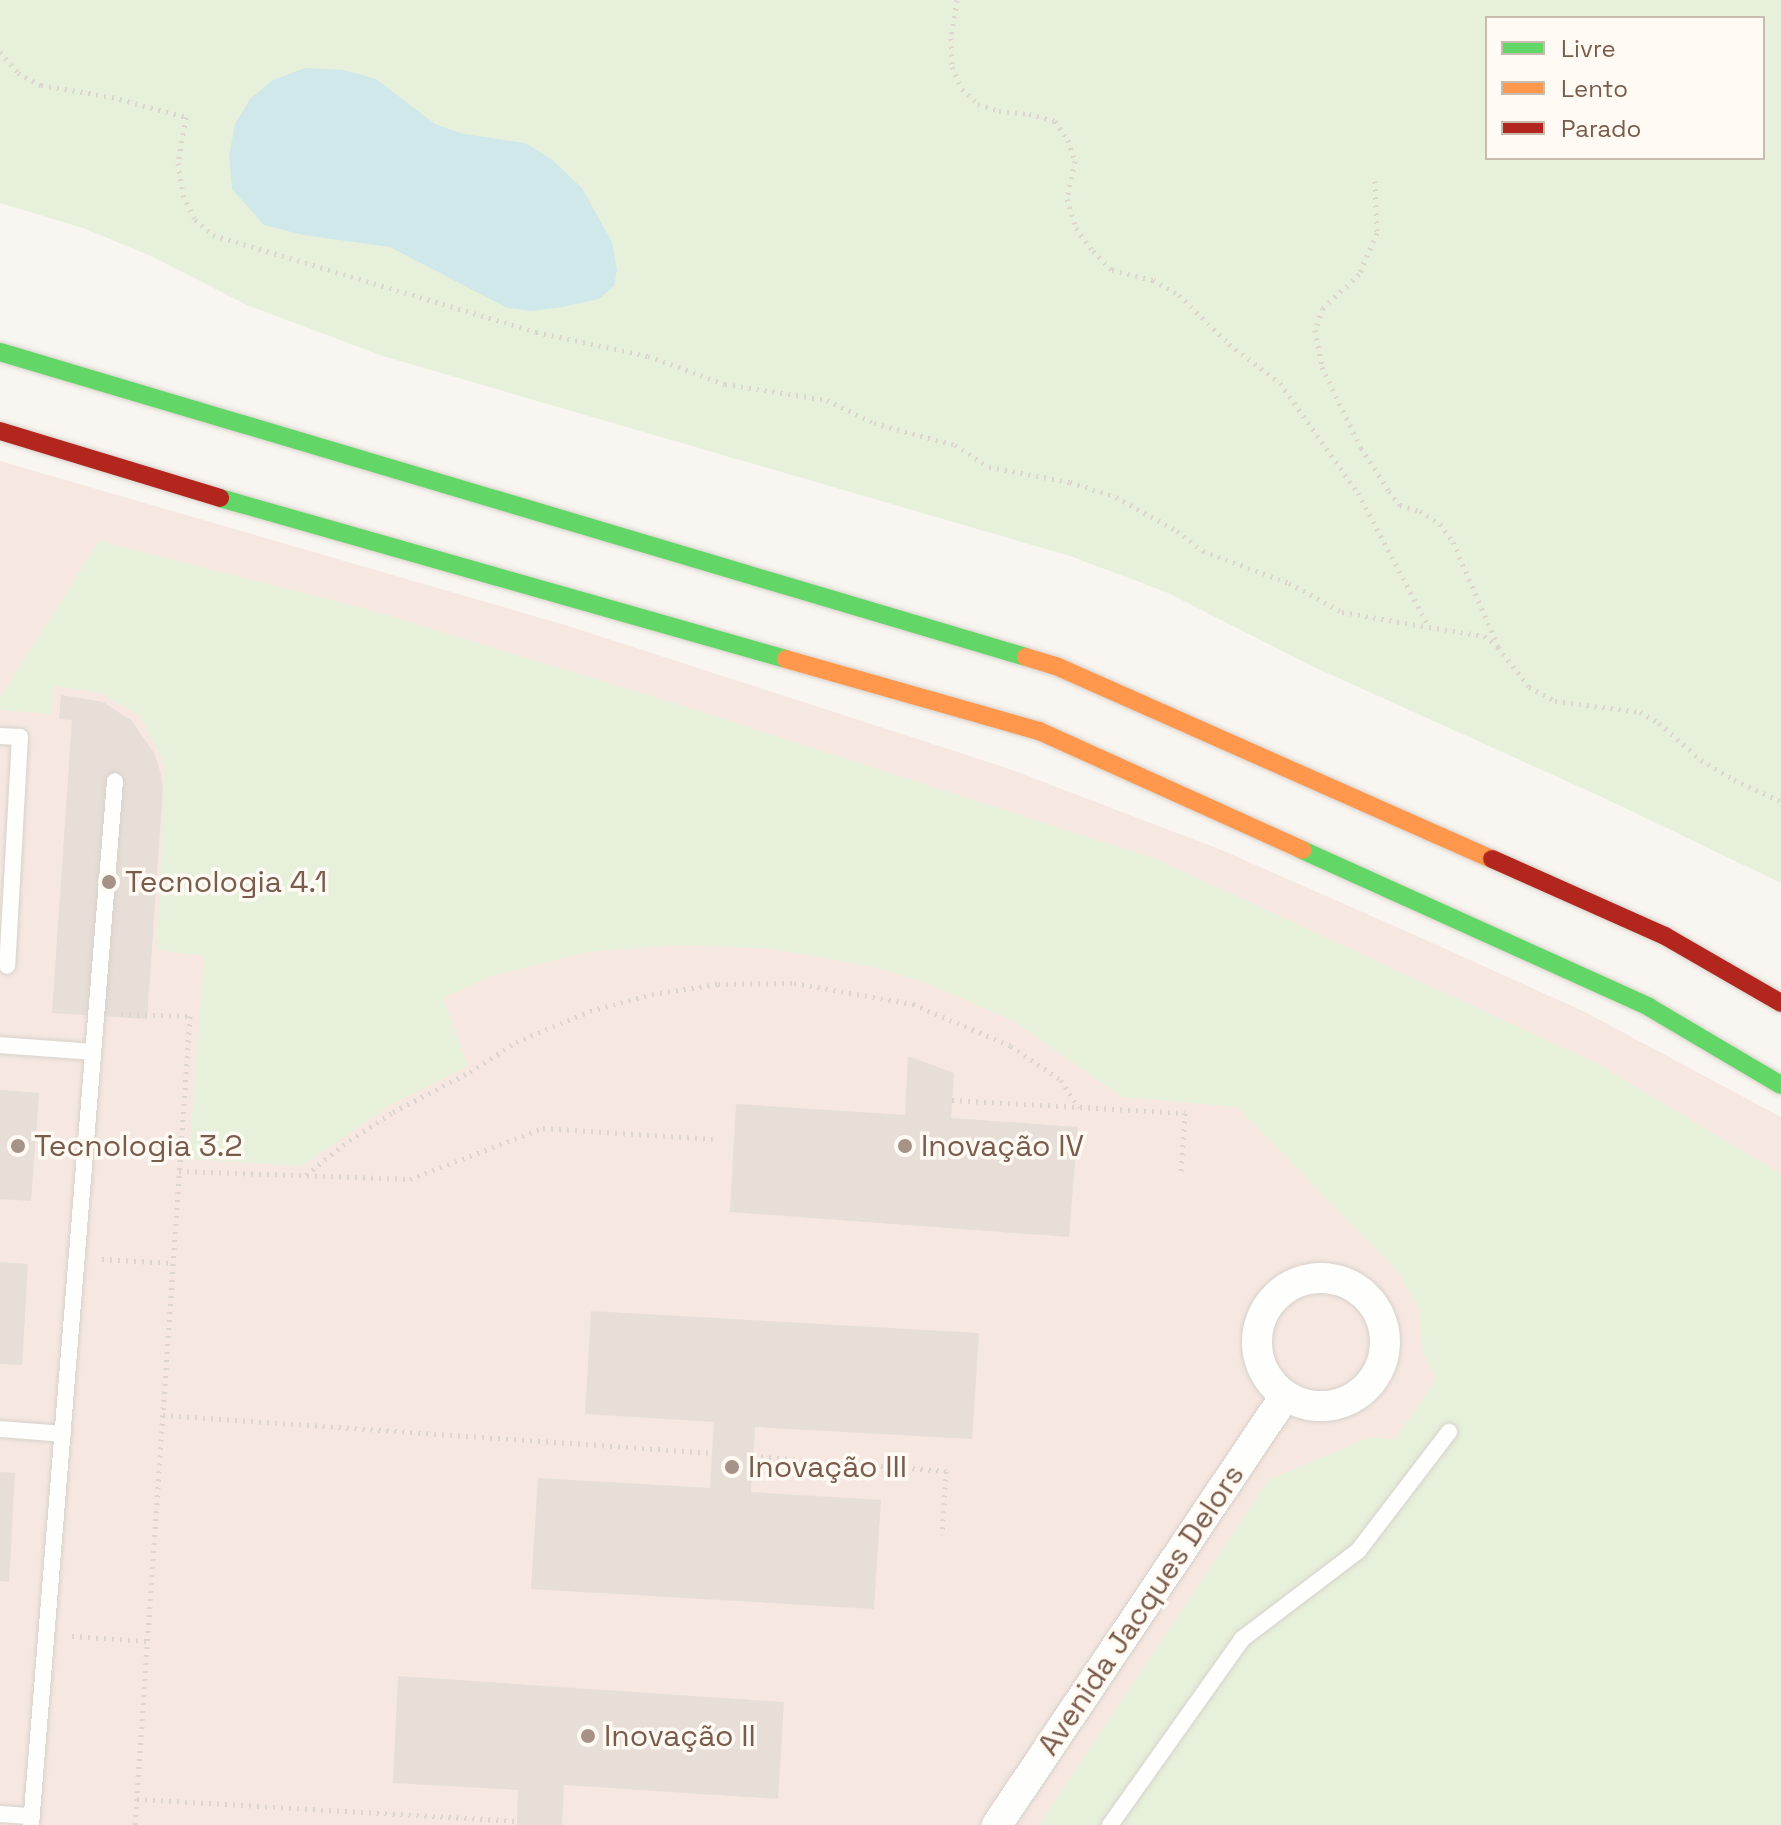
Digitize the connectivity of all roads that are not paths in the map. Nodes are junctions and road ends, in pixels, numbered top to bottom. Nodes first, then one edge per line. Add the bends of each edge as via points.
1 (0, 352) edge
2 (0, 431) edge
3 (0, 736) edge
4 (115, 781) dead end
5 (7, 966) dead end
6 (1781, 1003) edge
7 (0, 1045) edge
8 (93, 1052) junction
9 (1781, 1085) edge
10 (1285, 1396) junction
11 (0, 1429) edge
12 (1449, 1432) dead end
13 (63, 1434) junction
14 (0, 1814) edge
15 (32, 1820) edge
16 (997, 1825) edge
17 (1110, 1825) edge

1 - 6 main road via 1056,666 1665,936
2 - 9 main road via 279,516 1039,731 1649,1007
3 - 5 lane via 20,737
4 - 8 lane
7 - 8 lane
8 - 13 lane
10 - 10 street via 1323,1407 1360,1394 1374,1379 1383,1365 1386,1330 1358,1288 1325,1277 1307,1279 1289,1286 1263,1313 1257,1349 1271,1383
10 - 16 street, Avenida Jacques Delors
11 - 13 lane
12 - 17 lane via 1358,1551 1242,1639
13 - 15 lane
14 - 15 lane

